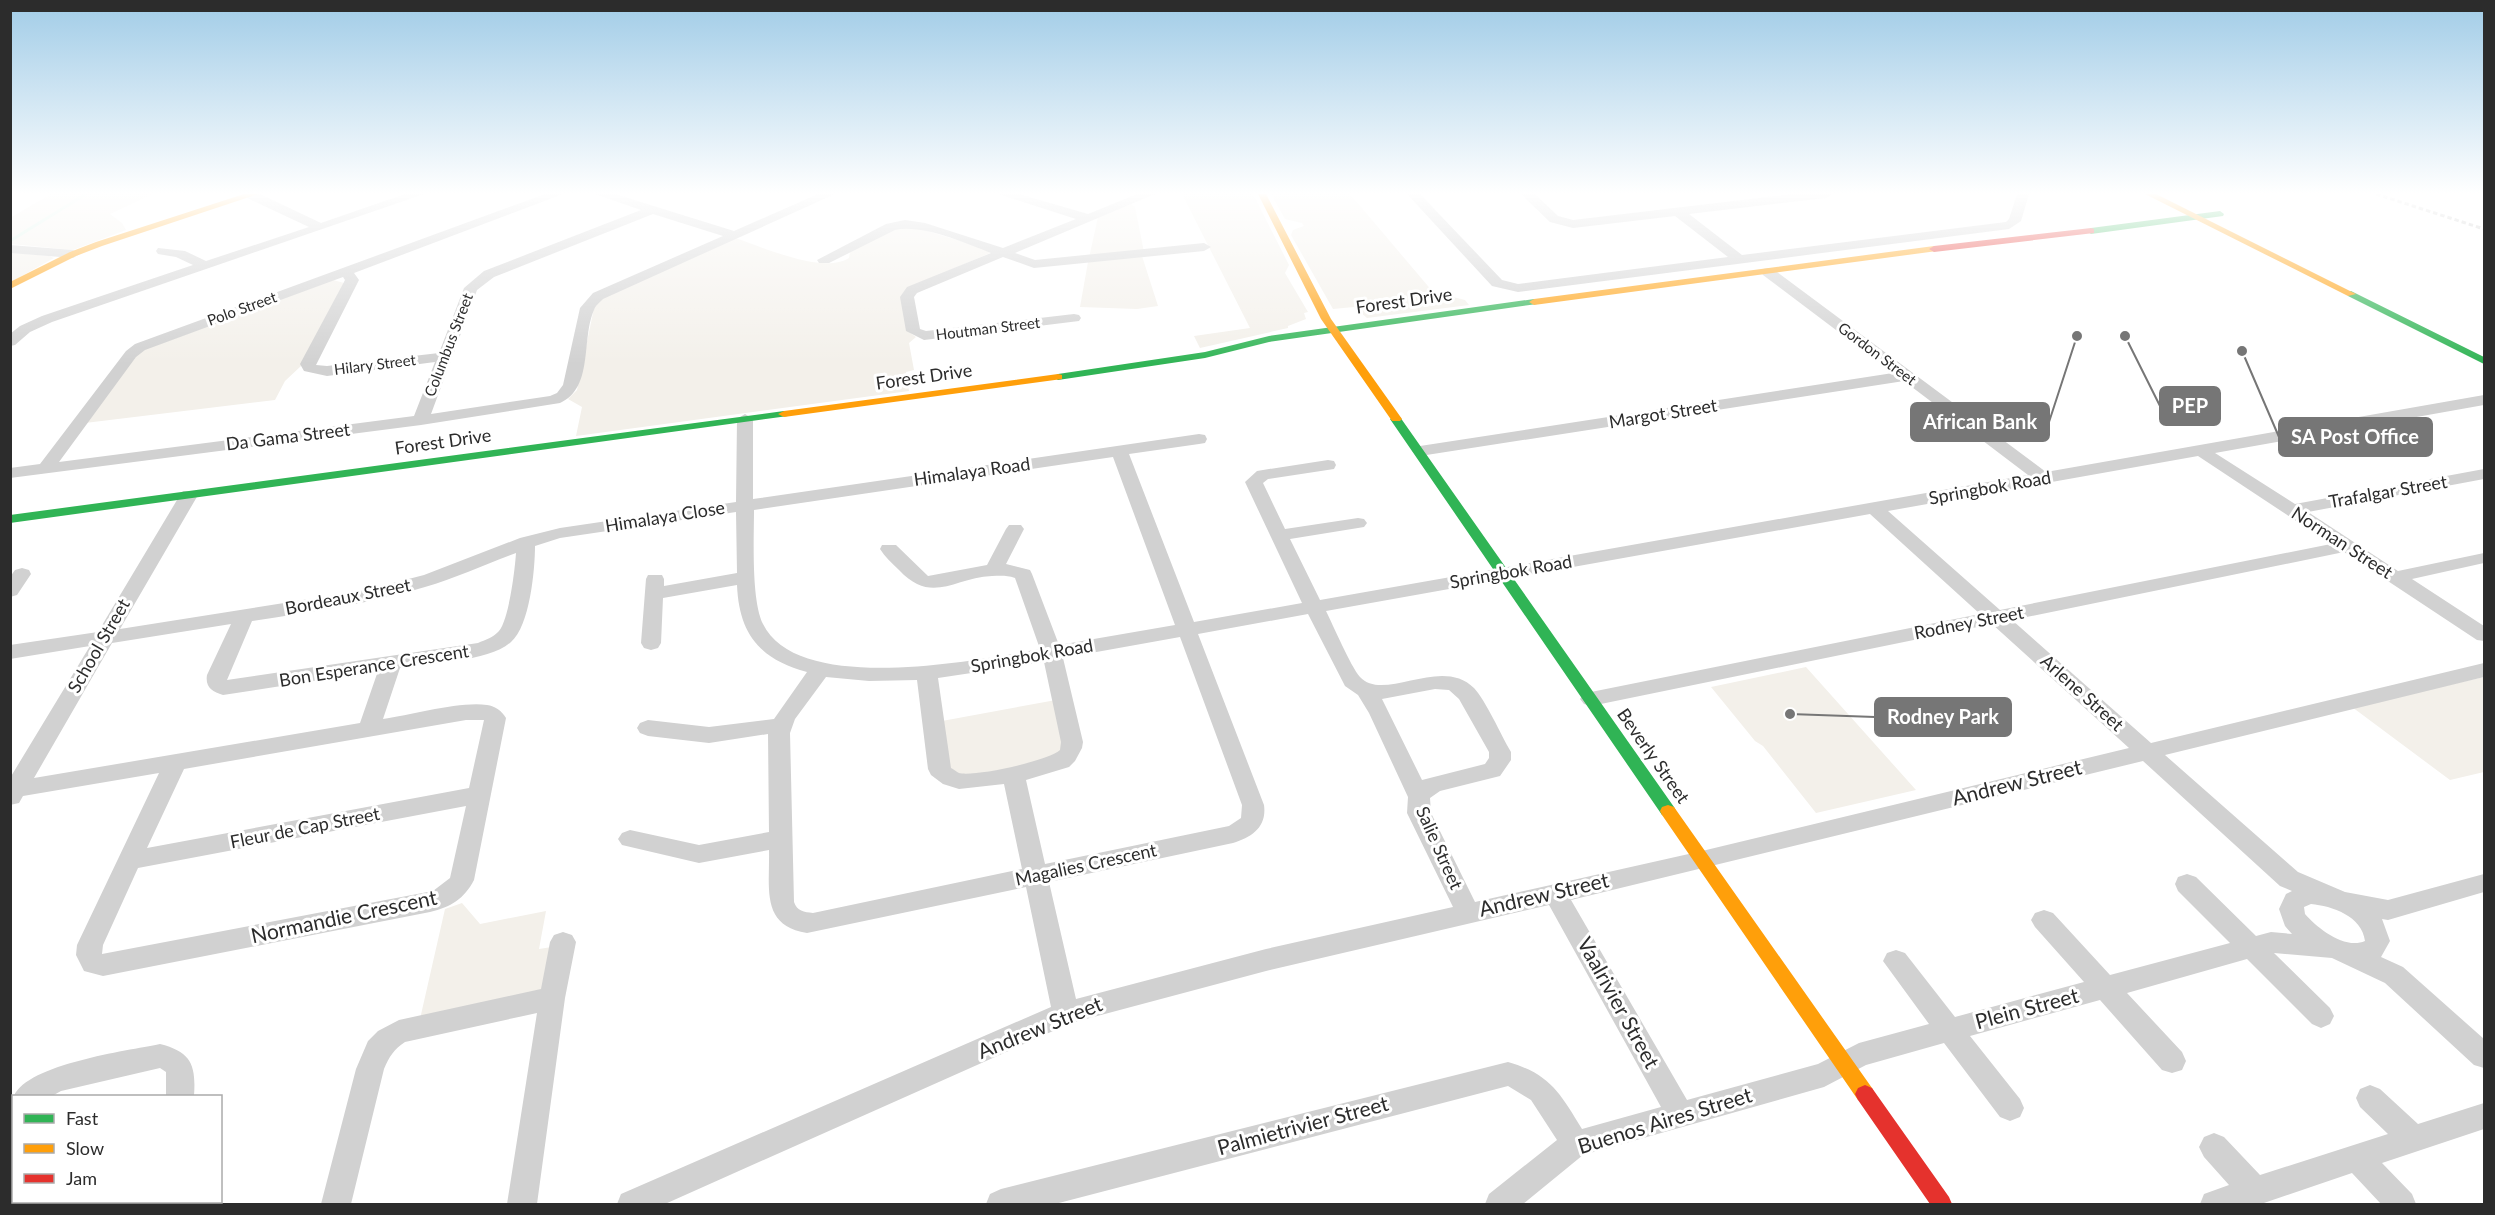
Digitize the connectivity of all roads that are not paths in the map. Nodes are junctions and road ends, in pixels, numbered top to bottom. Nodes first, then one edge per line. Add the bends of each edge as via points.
1 (24, 251) edge
2 (83, 251) edge
3 (164, 251) dead end
4 (251, 251) edge
5 (401, 251) edge
6 (551, 251) edge
7 (701, 251) edge
8 (843, 251) edge
9 (998, 251) edge
10 (1005, 251) edge
11 (1171, 251) edge
12 (1292, 251) edge
13 (1467, 251) edge
14 (1728, 251) edge
15 (1811, 251) edge
16 (1921, 251) edge
17 (2012, 251) edge
18 (2274, 251) edge
19 (2293, 251) edge
20 (1002, 252) junction
21 (73, 254) junction
22 (824, 260) dead end
23 (1740, 260) junction
24 (1841, 262) junction
25 (205, 266) junction
26 (345, 271) junction
27 (1768, 272) junction
28 (2348, 277) dead end
29 (10, 286) edge
30 (1074, 318) dead end
31 (1333, 329) junction
32 (10, 342) edge
33 (443, 357) junction
34 (2483, 360) edge
35 (1906, 376) junction
36 (2484, 400) edge
37 (745, 419) junction
38 (421, 420) junction
39 (1199, 440) dead end
40 (2200, 450) junction
41 (1119, 451) junction
42 (1420, 452) junction
43 (1328, 465) dead end
44 (46, 468) junction
45 (10, 473) edge
46 (2484, 474) edge
47 (2043, 478) junction
48 (189, 495) junction
49 (744, 505) junction
50 (1874, 508) junction
51 (2292, 510) junction
52 (10, 519) edge
53 (1358, 523) dead end
54 (585, 529) joint
55 (1015, 529) dead end
56 (1279, 536) junction
57 (526, 542) junction
58 (2348, 546) junction
59 (889, 549) dead end
60 (2484, 558) edge
61 (993, 571) junction
62 (1504, 573) junction
63 (22, 574) dead end
64 (747, 577) junction
65 (2395, 577) junction
66 (10, 591) edge
67 (1313, 606) junction
68 (245, 615) junction
69 (1997, 617) junction
70 (1186, 629) junction
71 (2484, 635) edge
72 (104, 638) junction
73 (651, 643) dead end
74 (10, 652) edge
75 (1052, 653) junction
76 (392, 664) junction
77 (821, 668) junction
78 (2484, 670) edge
79 (927, 673) junction
80 (1365, 690) junction
81 (1591, 699) junction
82 (782, 725) junction
83 (648, 728) dead end
84 (369, 730) junction
85 (2148, 751) junction
86 (175, 763) junction
87 (1013, 773) junction
88 (13, 794) edge
89 (478, 795) junction
90 (1418, 795) junction
91 (630, 839) dead end
92 (780, 839) junction
93 (131, 860) junction
94 (1702, 860) junction
95 (1035, 876) junction
96 (2289, 879) junction
97 (2484, 883) edge
98 (2187, 884) dead end
99 (1556, 893) junction
100 (2341, 901) junction
101 (2292, 908) junction
102 (2388, 910) junction
103 (1468, 913) junction
104 (2044, 920) dead end
105 (563, 942) dead end
106 (2378, 942) junction
107 (2261, 945) junction
108 (2338, 950) junction
109 (1896, 961) dead end
110 (2394, 975) junction
111 (2105, 987) junction
112 (552, 998) junction
113 (1066, 1013) junction
114 (2321, 1016) dead end
115 (1949, 1030) junction
116 (2484, 1056) edge
117 (2172, 1062) dead end
118 (1844, 1064) junction
119 (30, 1095) edge
120 (180, 1095) edge
121 (2370, 1098) dead end
122 (2010, 1108) dead end
123 (1680, 1114) junction
124 (2484, 1116) edge
125 (2414, 1139) junction
126 (1575, 1144) junction
127 (2214, 1147) dead end
128 (2357, 1158) junction
129 (2256, 1192) junction
130 (1034, 1200) edge
131 (336, 1204) edge
132 (522, 1204) edge
133 (632, 1204) edge
134 (1001, 1204) edge
135 (1500, 1204) edge
136 (1942, 1204) edge
137 (2215, 1204) edge
138 (2401, 1204) edge

1 - 21 street
2 - 21 street
3 - 25 street
4 - 25 street
5 - 26 street, Polo Street
6 - 33 street, Columbus Street via 478,280 471,288
7 - 38 street, Da Gama Street via 607,291 592,302 587,308 571,386 563,396 542,404
8 - 22 street
9 - 20 street
10 - 20 street, Houtman Street
11 - 20 street via 1042,265 1026,263
12 - 31 street, Beverly Street
13 - 23 street via 1497,282 1523,288
14 - 23 street
15 - 23 street
16 - 24 street, Forest Drive
17 - 24 street, Forest Drive via 1970,257
18 - 34 street
19 - 28 street
20 - 30 street, Houtman Street via 912,290 907,303 913,331 934,336
21 - 29 street
24 - 27 street, Forest Drive
25 - 32 street via 47,319 25,329
26 - 33 street, Hilary Street via 352,280 308,363 309,368 327,371
26 - 44 street, Polo Street via 135,350
27 - 31 street, Forest Drive
27 - 35 street, Gordon Street
31 - 37 street, Forest Drive via 1132,367
31 - 42 street, Beverly Street
33 - 38 street, Columbus Street
35 - 42 street, Margot Street
35 - 47 street, Gordon Street
36 - 40 street, Springbok Road
37 - 48 street, Forest Drive
37 - 49 street, Springbok Road
38 - 44 street, Da Gama Street
39 - 41 street, Himalaya Road
40 - 47 street, Springbok Road
40 - 51 street, Norman Street
41 - 49 street, Himalaya Road
41 - 70 street, Magalies Crescent
42 - 62 street, Beverly Street
43 - 56 street via 1256,478 1255,486
44 - 45 street, Da Gama Street
46 - 51 street, Trafalgar Street
47 - 50 street, Springbok Road
48 - 52 street, Forest Drive
48 - 72 street, School Street
49 - 54 street, Himalaya Close
49 - 64 street, Springbok Road
50 - 62 street, Springbok Road
50 - 69 street, Arlene Street
51 - 58 street, Norman Street
53 - 56 street
54 - 57 street, Bordeaux Street
55 - 61 street
56 - 67 street
57 - 68 street, Bordeaux Street via 406,587 340,602
57 - 76 street, Bon Esperance Crescent via 522,583 507,635 494,645 479,649
58 - 65 street, Norman Street
58 - 69 street, Rodney Street
59 - 61 street via 924,582
60 - 65 street
61 - 75 street via 1012,570 1027,579
62 - 67 street, Springbok Road
62 - 81 street, Beverly Street
63 - 66 street
64 - 73 street via 655,587
64 - 77 street, Springbok Road via 757,631 778,653
65 - 71 street, Norman Street
67 - 70 street, Springbok Road
67 - 80 street via 1352,681
68 - 72 street, Bordeaux Street
68 - 76 street, Bon Esperance Crescent via 217,675 216,682 223,688
69 - 81 street, Rodney Street
69 - 85 street, Arlene Street
70 - 75 street, Springbok Road
70 - 95 street, Magalies Crescent via 1252,805 1252,821 1233,834
72 - 74 street, Bordeaux Street
72 - 88 street, School Street
75 - 79 street, Springbok Road
75 - 87 street via 1072,747 1068,756 1056,764
76 - 84 street
77 - 79 street, Springbok Road via 866,674
77 - 82 street, Magalies Crescent
78 - 85 street, Andrew Street
79 - 87 street via 939,769 954,780 968,782
80 - 90 street
80 - 90 street, Salie Street via 1381,692 1435,682 1454,684 1467,694 1500,752 1500,760 1492,770 1434,784
81 - 94 street, Beverly Street
82 - 83 street via 709,735
82 - 92 street, Magalies Crescent
84 - 86 street, Normandie Crescent
84 - 89 street, Normandie Crescent via 480,711 492,715 494,726
85 - 94 street, Andrew Street
85 - 96 street, Arlene Street
86 - 88 street, Normandie Crescent
86 - 93 street, Normandie Crescent
87 - 95 street
89 - 93 street, Fleur de Cap Street
89 - 93 street, Normandie Crescent via 462,880 455,891 438,900 103,965 93,963 90,945
90 - 103 street, Salie Street via 1419,813
91 - 92 street via 699,854
92 - 95 street, Magalies Crescent via 783,908 791,919 805,923
94 - 99 street, Andrew Street
94 - 118 street, Beverly Street
95 - 113 street
96 - 100 street, Arlene Street
96 - 101 street
97 - 102 street
98 - 107 street
99 - 103 street, Andrew Street
99 - 123 street, Vaalrivier Street
100 - 101 street via 2308,894 2298,897
100 - 102 street
100 - 106 street via 2369,920
101 - 107 street via 2284,928
101 - 108 street via 2304,931
102 - 106 street
103 - 113 street, Andrew Street via 1266,960
104 - 111 street, Plein Street
105 - 112 street
106 - 108 street via 2370,952
106 - 110 street
107 - 108 street, Plein Street
107 - 111 street, Plein Street
107 - 114 street
108 - 110 street
109 - 115 street, Plein Street
110 - 116 street
111 - 115 street, Plein Street
111 - 117 street, Plein Street
112 - 131 street via 421,1025 388,1039 370,1069
112 - 132 street
113 - 133 street, Andrew Street
115 - 118 street, Plein Street via 1859,1055
115 - 122 street, Plein Street
118 - 123 street, Buenos Aires Street via 1824,1075
118 - 136 street, Beverly Street
119 - 120 street via 55,1080 160,1056 177,1062 181,1070
121 - 125 street
123 - 126 street, Buenos Aires Street
124 - 125 street
125 - 128 street
126 - 130 street, Palmietrivier Street via 1535,1084 1508,1074
126 - 135 street, Buenos Aires Street
127 - 129 street
128 - 129 street
128 - 138 street
129 - 137 street
130 - 134 street, Palmietrivier Street

